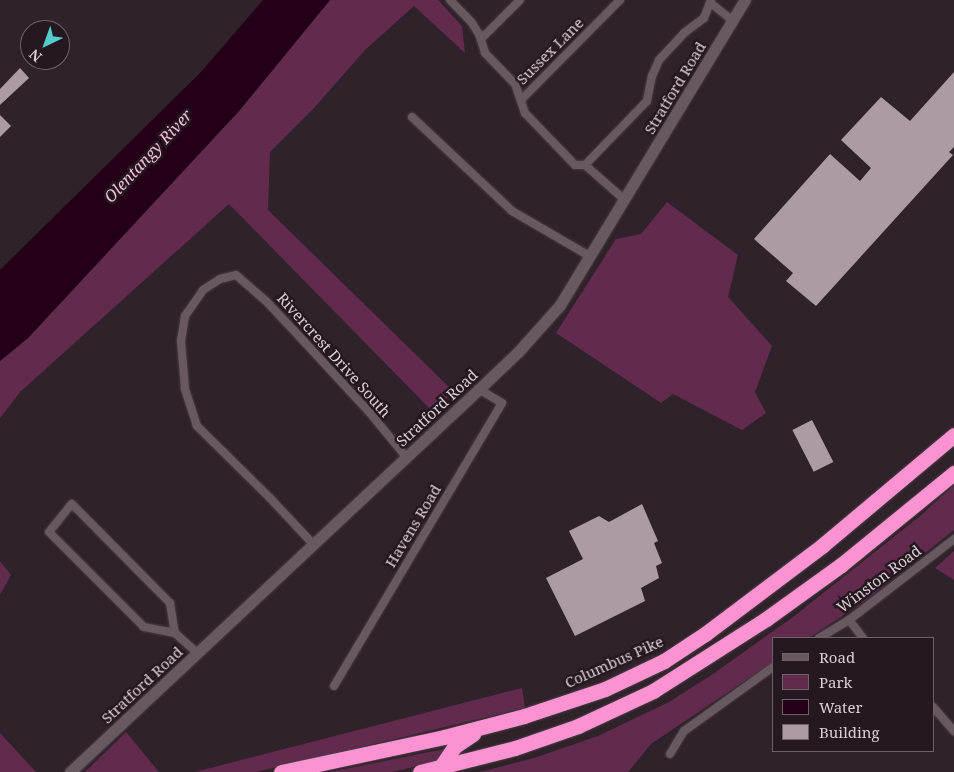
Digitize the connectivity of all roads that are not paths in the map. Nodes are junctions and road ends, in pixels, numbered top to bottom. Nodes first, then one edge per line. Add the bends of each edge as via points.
1 (450, 0) edge
2 (520, 0) edge
3 (620, 0) edge
4 (745, 0) edge
5 (711, 2) edge
6 (733, 21) junction
7 (481, 39) junction
8 (521, 100) junction
9 (412, 117) dead end
10 (585, 165) junction
11 (624, 200) junction
12 (591, 257) junction
13 (479, 389) junction
14 (954, 435) edge
15 (406, 458) junction
16 (954, 474) edge
17 (954, 539) edge
18 (314, 545) junction
19 (848, 620) junction
20 (175, 632) junction
21 (821, 637) edge
22 (862, 637) edge
23 (197, 653) junction
24 (772, 668) edge
25 (334, 686) dead end
26 (934, 708) edge
27 (485, 727) junction
28 (954, 731) edge
29 (670, 754) dead end
30 (439, 770) edge
31 (70, 772) edge
32 (281, 772) edge
33 (420, 772) edge

1 - 7 street via 472,23
2 - 7 street
3 - 8 street, Sussex Lane
4 - 6 street, Stratford Road
5 - 6 street
5 - 10 street via 704,18 658,60 647,101
6 - 11 street, Stratford Road
7 - 8 street via 485,53 515,84
8 - 10 street via 525,113 540,130 575,165
9 - 12 street via 512,211
10 - 11 street
11 - 12 street, Stratford Road
12 - 13 street, Stratford Road via 560,305
13 - 15 street, Stratford Road
13 - 25 street, Havens Road via 502,404
14 - 27 highway, Columbus Pike via 824,545 664,661 552,708
15 - 18 street, Stratford Road
15 - 18 street, Rivercrest Drive South via 370,413 298,335 236,275 220,279 203,290 185,316 181,341 185,388 197,426
16 - 30 highway via 841,565 766,619 653,691 569,729
17 - 19 street, Winston Road
18 - 23 street, Stratford Road
19 - 21 street, Winston Road
19 - 22 street
20 - 20 street via 170,603 72,504 49,532 144,627
20 - 23 street
23 - 31 street, Stratford Road
24 - 29 street via 684,731
26 - 28 street
27 - 30 highway via 455,746
27 - 32 highway, Columbus Pike
30 - 33 highway

